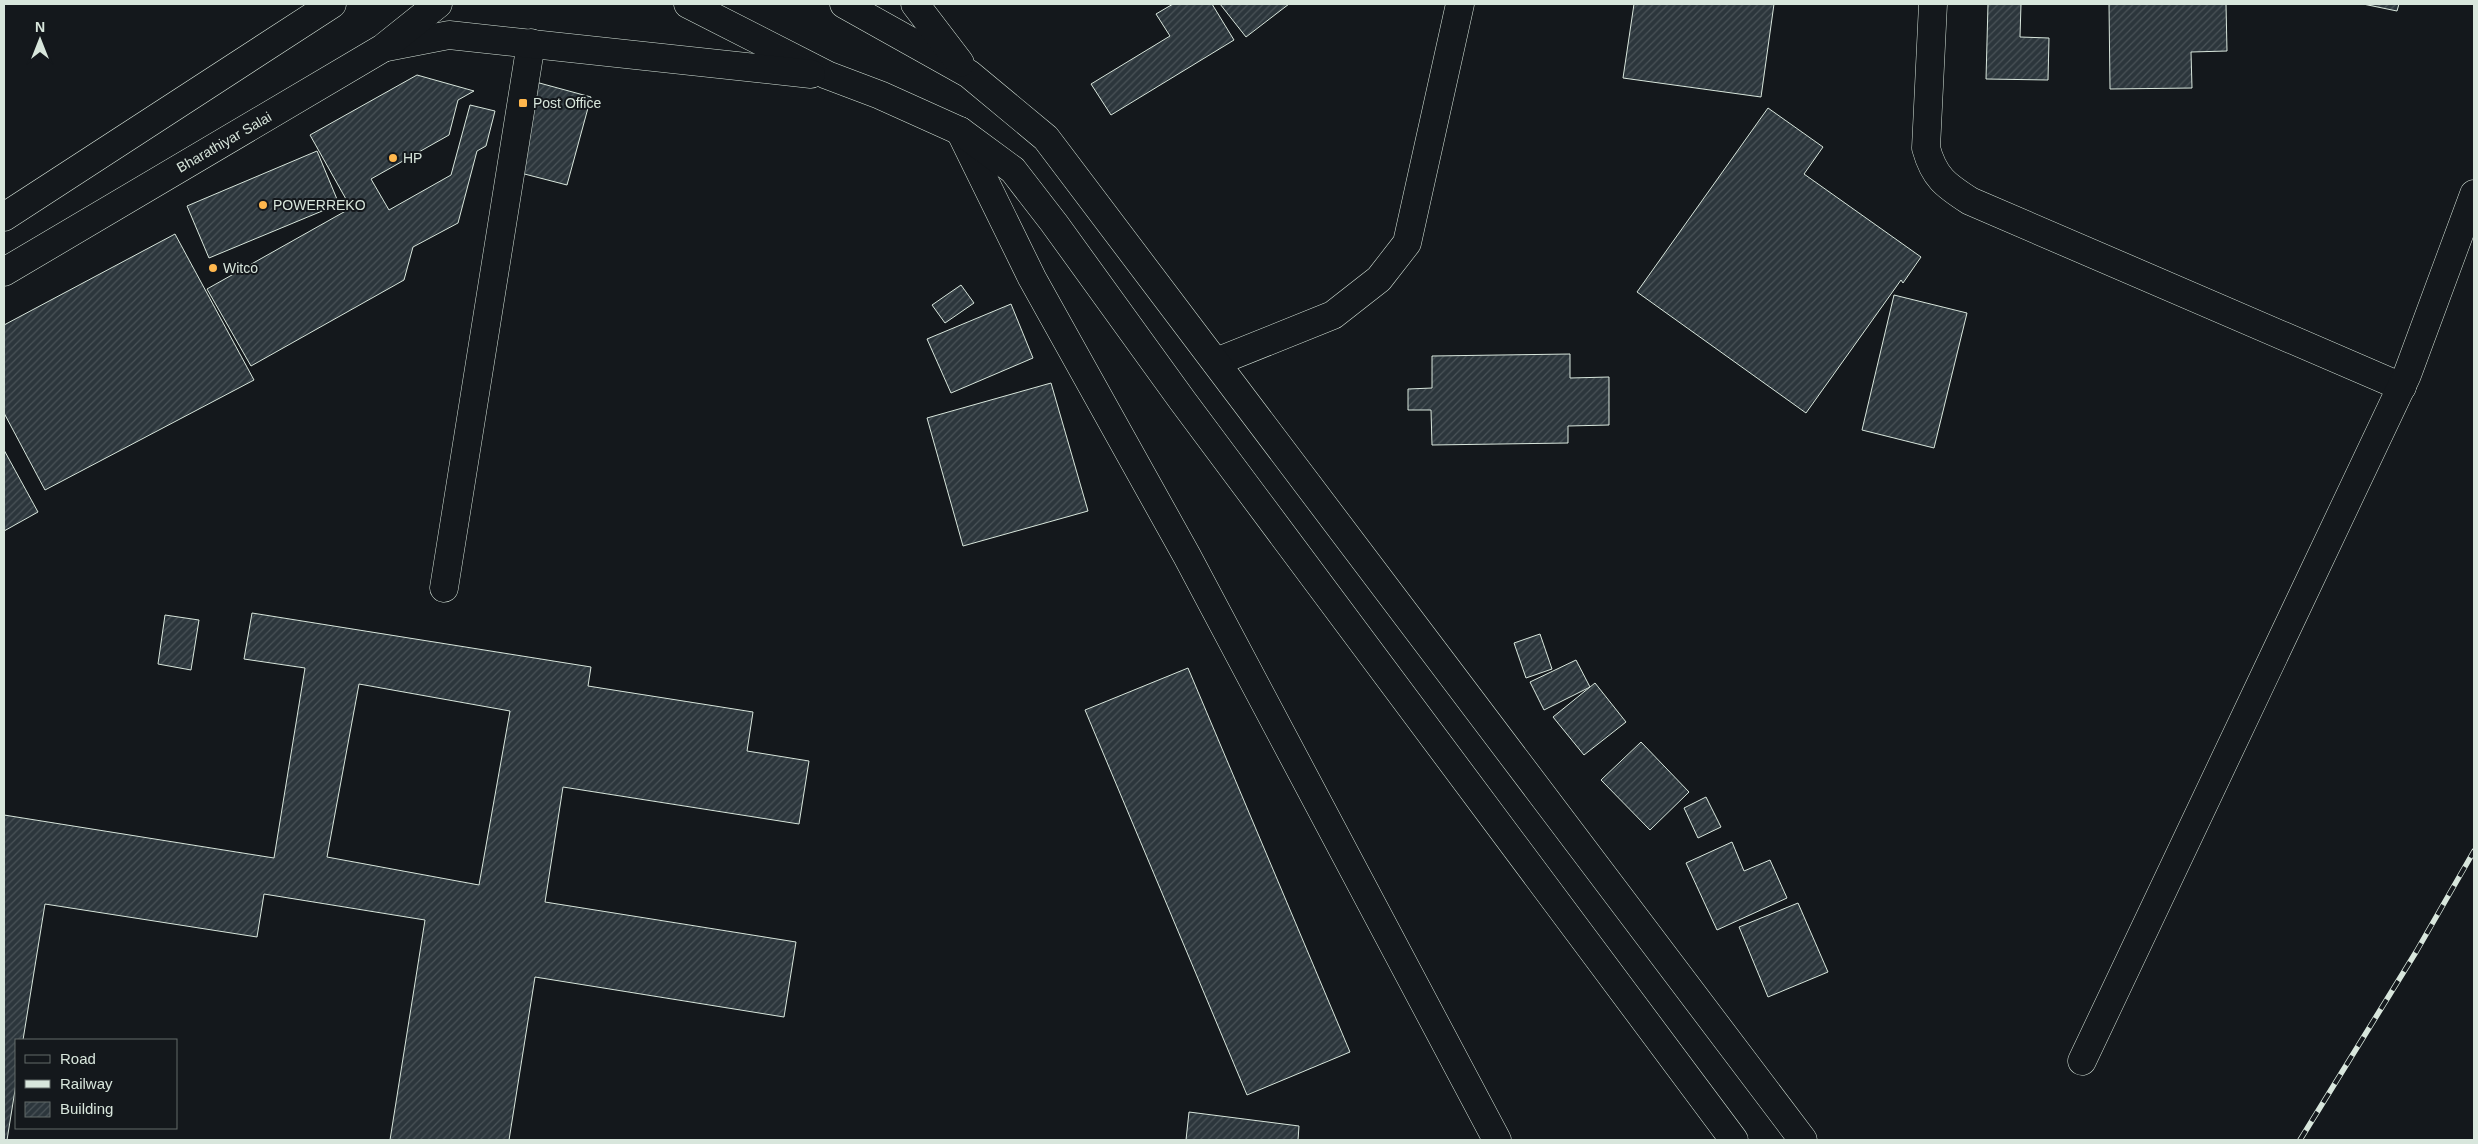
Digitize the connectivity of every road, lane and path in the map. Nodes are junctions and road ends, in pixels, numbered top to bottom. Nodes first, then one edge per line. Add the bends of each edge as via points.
1 (332, 4) edge
2 (438, 4) edge
3 (688, 4) edge
4 (844, 4) edge
5 (915, 4) edge
6 (1460, 4) edge
7 (1933, 4) edge
8 (531, 43) junction
9 (383, 48) junction
10 (969, 74) junction
11 (827, 75) junction
12 (960, 131) junction
13 (2474, 194) edge
14 (4, 217) edge
15 (4, 272) edge
16 (1216, 362) junction
17 (2402, 387) junction
18 (444, 588) dead end
19 (2082, 1061) dead end
20 (1497, 1140) edge
21 (1734, 1140) edge
22 (1803, 1140) edge

1 - 14 main road
2 - 9 main road, Bharathiyar Salai
3 - 11 main road
4 - 10 main road
5 - 10 main road
6 - 16 main road via 1407,243 1379,279 1333,315
7 - 17 main road via 1926,148 1931,168 1950,188 1970,201
8 - 9 main road via 449,35
8 - 11 main road
8 - 18 main road
9 - 15 main road, Bharathiyar Salai
10 - 16 main road via 1046,138
11 - 12 main road
12 - 20 main road via 1032,278 1187,556
12 - 21 main road via 1013,170 1054,223 1182,400
13 - 17 main road
16 - 22 main road
17 - 19 main road

